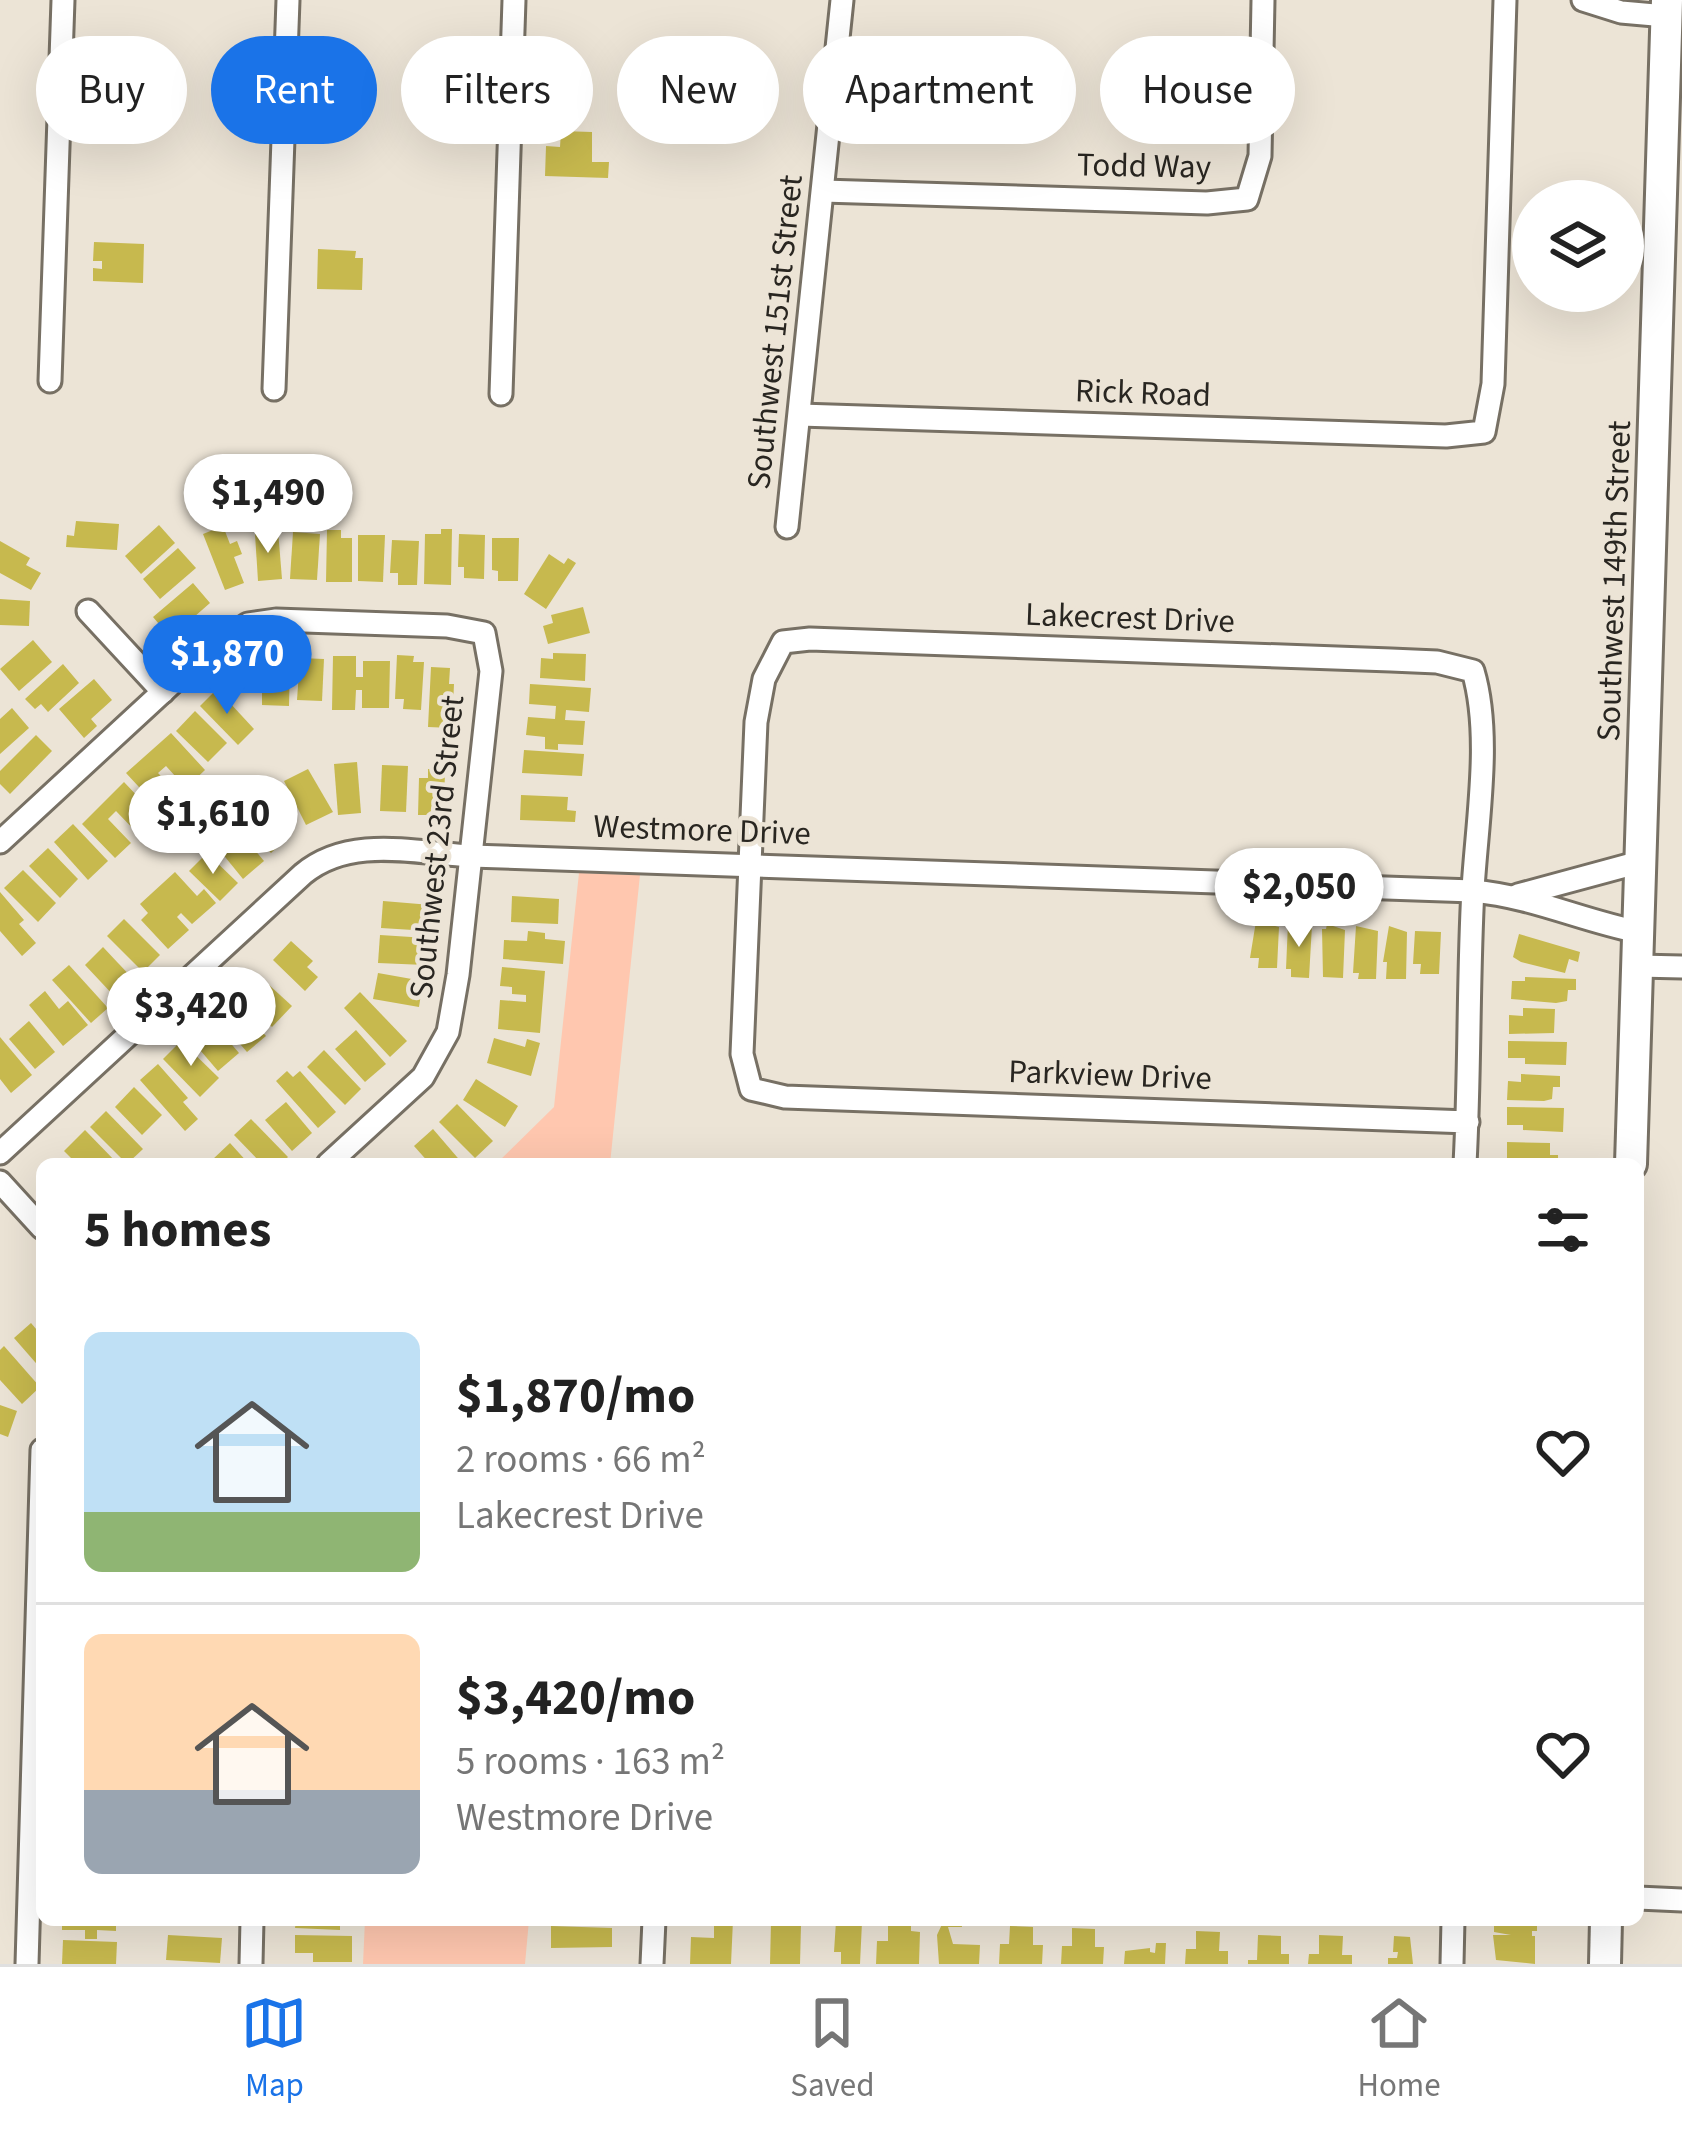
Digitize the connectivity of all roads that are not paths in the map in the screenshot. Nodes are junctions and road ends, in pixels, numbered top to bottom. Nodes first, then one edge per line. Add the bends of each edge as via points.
1 (63, 0) edge
2 (288, 0) edge
3 (514, 0) edge
4 (842, 0) edge
5 (1263, 0) edge
6 (1505, 0) edge
7 (1583, 0) edge
8 (1667, 8) edge
9 (823, 190) junction
10 (50, 381) dead end
11 (274, 389) dead end
12 (501, 394) dead end
13 (800, 415) junction
14 (787, 527) dead end
15 (88, 611) dead end
16 (163, 692) junction
17 (0, 842) edge
18 (471, 856) junction
19 (1640, 862) junction
20 (749, 865) junction
21 (1473, 891) junction
22 (1518, 895) junction
23 (1639, 932) junction
24 (1638, 966) junction
25 (1682, 967) edge
26 (1468, 1122) junction
27 (0, 1153) edge
28 (335, 1158) edge
29 (1465, 1158) edge
30 (1631, 1158) edge
31 (0, 1182) edge
32 (36, 1221) edge
33 (36, 1656) edge
34 (1644, 1898) edge
35 (1682, 1900) edge
36 (252, 1926) edge
37 (654, 1926) edge
38 (1453, 1926) edge
39 (1606, 1926) edge
40 (27, 1964) edge
41 (251, 1964) edge
42 (652, 1964) edge
43 (1451, 1964) edge
44 (1605, 1964) edge

1 - 10 street
2 - 11 street
3 - 12 street
4 - 9 street, Southwest 151st Street
5 - 9 street, Todd Way via 1260,156 1247,199
6 - 13 street, Rick Road via 1493,385 1484,432
7 - 8 street via 1621,12
8 - 19 street, Southwest 149th Street
9 - 13 street, Southwest 151st Street
13 - 14 street, Southwest 151st Street
15 - 16 street
16 - 17 street
16 - 18 street, Southwest 23rd Street via 248,624 484,633 490,671
18 - 20 street, Westmore Drive
18 - 27 street, Westmore Drive via 368,849 320,860
18 - 28 street, Southwest 23rd Street via 443,1045 423,1077
19 - 22 street, Westmore Drive
19 - 23 street, Southwest 149th Street
20 - 21 street, Westmore Drive
20 - 21 street, Lakecrest Drive via 764,679 783,642 831,640 1414,661 1473,670 1482,702
20 - 26 street, Parkview Drive via 742,1054 751,1089
21 - 22 street, Westmore Drive
21 - 26 street
22 - 23 street, Westmore Drive
23 - 24 street, Southwest 149th Street
24 - 25 street
24 - 30 street, Southwest 149th Street
26 - 29 street
31 - 32 street
33 - 40 street
34 - 35 street
36 - 41 street
37 - 42 street
38 - 43 street
39 - 44 street

